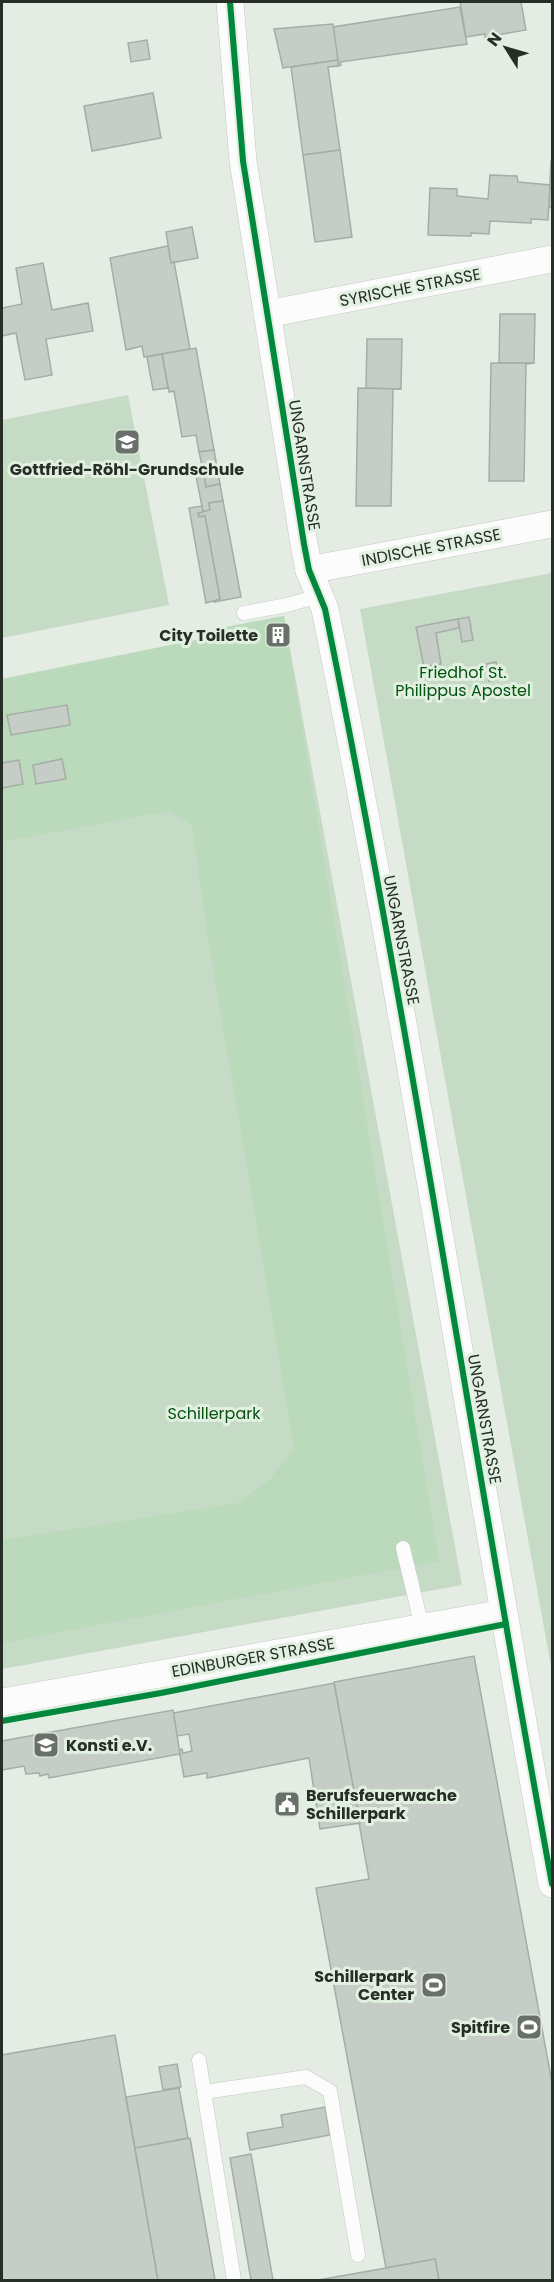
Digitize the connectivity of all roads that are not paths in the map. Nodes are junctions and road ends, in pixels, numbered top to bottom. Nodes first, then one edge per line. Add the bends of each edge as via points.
1 (230, 2) edge
2 (552, 260) edge
3 (267, 314) junction
4 (552, 524) edge
5 (309, 570) junction
6 (318, 596) junction
7 (244, 613) dead end
8 (404, 1548) dead end
9 (504, 1613) junction
10 (422, 1627) junction
11 (2, 1702) edge
12 (552, 1884) edge
13 (199, 2060) dead end
14 (204, 2092) junction
15 (358, 2255) dead end
16 (234, 2280) edge

1 - 3 street, UNGARNSTRASSE via 243,161
2 - 3 street, SYRISCHE STRASSE
3 - 5 street, UNGARNSTRASSE
4 - 5 street, INDISCHE STRASSE
5 - 6 street, UNGARNSTRASSE
6 - 7 lane
6 - 9 street, UNGARNSTRASSE via 325,609 412,1069
8 - 10 lane
9 - 10 street, EDINBURGER STRASSE
9 - 12 street, UNGARNSTRASSE
10 - 11 street, EDINBURGER STRASSE
13 - 14 lane
14 - 15 lane via 306,2077 330,2091
14 - 16 lane

